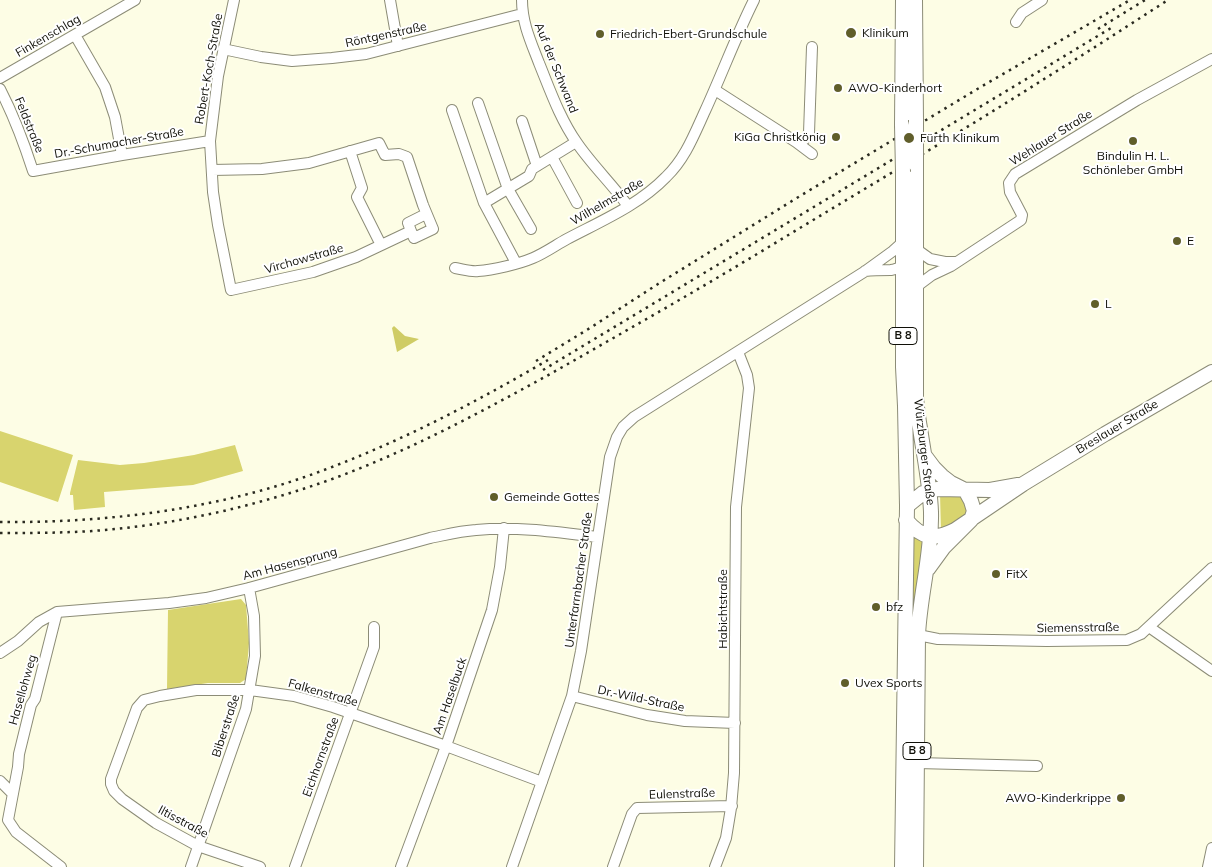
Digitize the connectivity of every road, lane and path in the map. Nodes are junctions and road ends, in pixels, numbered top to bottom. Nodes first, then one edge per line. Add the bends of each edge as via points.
1 (135, 0) edge
2 (234, 0) edge
3 (390, 0) edge
4 (522, 0) edge
5 (754, 0) edge
6 (902, 0) edge
7 (916, 0) edge
8 (1042, 0) edge
9 (522, 14) junction
10 (1016, 22) dead end
11 (75, 35) junction
12 (398, 46) junction
13 (223, 48) junction
14 (812, 48) dead end
15 (1212, 59) edge
16 (0, 78) edge
17 (0, 89) edge
18 (715, 90) junction
19 (478, 103) dead end
20 (452, 110) dead end
21 (522, 121) dead end
22 (210, 141) junction
23 (576, 142) junction
24 (796, 142) junction
25 (350, 151) junction
26 (122, 154) junction
27 (812, 154) dead end
28 (552, 157) junction
29 (538, 166) junction
30 (212, 170) junction
31 (33, 171) joint
32 (508, 189) junction
33 (577, 202) dead end
34 (484, 203) junction
35 (628, 206) junction
36 (426, 214) junction
37 (531, 229) dead end
38 (411, 231) junction
39 (903, 242) junction
40 (381, 245) junction
41 (916, 249) junction
42 (877, 262) junction
43 (955, 262) junction
44 (516, 263) junction
45 (909, 267) junction
46 (455, 268) dead end
47 (864, 272) junction
48 (916, 287) junction
49 (231, 290) joint
50 (738, 352) junction
51 (1212, 372) edge
52 (924, 455) junction
53 (1023, 484) junction
54 (965, 490) junction
55 (930, 491) junction
56 (906, 513) junction
57 (971, 520) junction
58 (504, 528) junction
59 (598, 537) junction
60 (931, 537) junction
61 (1212, 568) edge
62 (927, 571) junction
63 (249, 588) junction
64 (906, 610) junction
65 (57, 612) junction
66 (374, 627) dead end
67 (1149, 627) junction
68 (918, 635) junction
69 (0, 654) edge
70 (1212, 671) edge
71 (250, 690) junction
72 (572, 696) junction
73 (350, 714) junction
74 (735, 724) junction
75 (446, 746) junction
76 (917, 763) junction
77 (1037, 766) dead end
78 (111, 779) joint
79 (0, 781) edge
80 (542, 782) junction
81 (13, 794) junction
82 (732, 806) junction
83 (198, 846) junction
84 (1212, 848) edge
85 (62, 867) edge
86 (190, 867) edge
87 (260, 867) edge
88 (295, 867) edge
89 (401, 867) edge
90 (512, 867) edge
91 (613, 867) edge
92 (716, 867) edge
93 (902, 867) edge
94 (916, 867) edge
95 (1208, 867) edge

1 - 11 street, Finkenschlag
2 - 13 street, Robert-Koch-Straße
3 - 12 street
4 - 9 street, Auf der Schwand
5 - 18 street, Wilhelmstraße
6 - 39 main road, Würzburger Straße / B 8, bridge
7 - 41 main road, Würzburger Straße / B 8, bridge
8 - 10 street via 1022,13
9 - 12 street, Röntgenstraße
9 - 23 street, Auf der Schwand via 557,108
11 - 16 street, Finkenschlag
11 - 26 street via 105,87
12 - 13 street, Röntgenstraße via 366,54 292,60
13 - 22 street, Robert-Koch-Straße
14 - 24 street via 809,133 805,139
15 - 43 street, Wehlauer Straße via 1015,174 1009,183 1010,192 1022,215 1021,220
17 - 31 street, Feldstraße via 22,136
18 - 24 street
18 - 35 street, Wilhelmstraße via 679,162 654,189
19 - 32 street
20 - 34 street
21 - 29 street
22 - 26 street, Dr.-Schumacher-Straße
22 - 30 street, Robert-Koch-Straße
23 - 28 street
23 - 35 street, Auf der Schwand
24 - 27 street
25 - 30 street via 309,163
25 - 36 street, Virchowstraße via 378,143 385,154 407,157
25 - 40 street via 362,188 357,197
26 - 31 street, Dr.-Schumacher-Straße
28 - 29 street
28 - 33 street
29 - 32 street
30 - 49 street, Robert-Koch-Straße via 218,225
32 - 34 street
32 - 37 street
34 - 44 street
35 - 44 street, Wilhelmstraße via 534,258
36 - 38 street, Virchowstraße via 408,223
36 - 38 street, Virchowstraße via 433,229 414,238
38 - 40 street, Virchowstraße
39 - 42 street, Unterfarrnbacher Straße
39 - 45 main road, Würzburger Straße / B 8
40 - 49 street, Virchowstraße via 313,272
41 - 43 street via 930,259
41 - 45 main road, Würzburger Straße / B 8
42 - 45 street via 893,260
42 - 47 street, Unterfarrnbacher Straße
43 - 48 street, Wehlauer Straße
44 - 46 street, Wilhelmstraße via 476,272
45 - 47 street, Unterfarrnbacher Straße
45 - 48 main road, Würzburger Straße / B 8
45 - 56 main road, Würzburger Straße / B 8 via 903,367
47 - 50 street, Unterfarrnbacher Straße
48 - 52 main road, Würzburger Straße / B 8 via 916,397
50 - 59 street, Unterfarrnbacher Straße via 623,427 610,457
50 - 74 street, Habichtstraße via 749,388 736,507
51 - 53 main road, Breslauer Straße
52 - 54 main road via 942,476
52 - 55 main road, Würzburger Straße / B 8
53 - 54 main road, Breslauer Straße via 990,490
53 - 57 main road, Breslauer Straße
54 - 55 main road, Breslauer Straße
54 - 57 main road via 974,511
55 - 56 main road, Breslauer Straße via 919,496
55 - 60 main road, Würzburger Straße / B 8
56 - 60 main road via 915,530
56 - 64 main road, Würzburger Straße / B 8
57 - 60 main road, Breslauer Straße via 946,534
57 - 62 main road, Breslauer Straße via 944,547
58 - 59 street, Am Hasensprung
58 - 63 street, Am Hasensprung via 430,538
58 - 75 street, Am Haselbuck via 492,610
59 - 72 street, Unterfarrnbacher Straße
60 - 62 main road, Würzburger Straße / B 8
61 - 67 street, Siemensstraße
62 - 68 main road, Würzburger Straße / B 8
63 - 65 street, Am Hasensprung via 169,603
63 - 71 street, Biberstraße via 254,616 255,656
64 - 68 street, Würzburger Straße
64 - 93 main road, Würzburger Straße / B 8
65 - 69 street, Am Hasensprung
65 - 81 street, Hasellohweg via 19,754
66 - 73 street, Eichhornstraße via 374,647
67 - 68 street, Siemensstraße via 1127,640 971,640
67 - 70 street
68 - 76 main road, Würzburger Straße / B 8
71 - 73 street, Falkenstraße via 294,696
71 - 78 street, Falkenstraße via 196,690 144,700 137,708
71 - 83 street, Biberstraße
72 - 74 street, Dr.-Wild-Straße via 647,715
72 - 80 street, Unterfarrnbacher Straße
73 - 75 street, Falkenstraße
73 - 88 street, Eichhornstraße
74 - 82 street, Habichtstraße
75 - 80 street, Falkenstraße
75 - 89 street, Am Haselbuck
76 - 77 street
76 - 94 main road, Würzburger Straße / B 8
78 - 83 street, Iltisstraße via 114,791 122,799 156,823
79 - 81 street
80 - 90 street, Unterfarrnbacher Straße
81 - 85 street, Hasellohweg via 8,820 16,832
82 - 91 street, Eulenstraße via 637,808
82 - 92 street, Habichtstraße
83 - 86 street, Biberstraße
83 - 87 street, Iltisstraße
84 - 95 street

